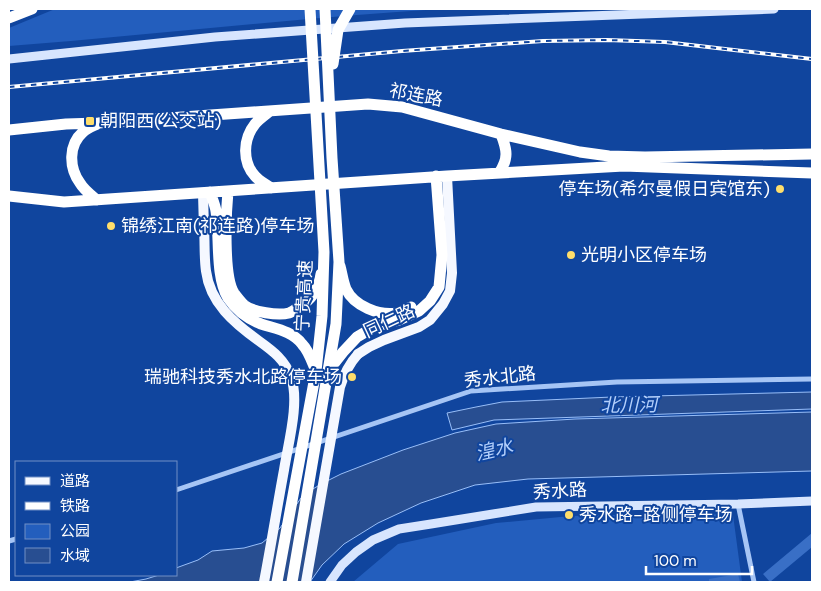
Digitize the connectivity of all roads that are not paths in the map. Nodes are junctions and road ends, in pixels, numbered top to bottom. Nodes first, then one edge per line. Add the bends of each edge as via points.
1 (32, 9) edge
2 (310, 9) edge
3 (325, 9) edge
4 (350, 9) edge
5 (774, 9) edge
6 (9, 18) edge
7 (9, 59) edge
8 (270, 111) junction
9 (98, 123) junction
10 (9, 130) edge
11 (502, 134) junction
12 (812, 154) edge
13 (332, 158) junction
14 (812, 172) edge
15 (499, 173) junction
16 (437, 176) junction
17 (271, 188) junction
18 (228, 191) junction
19 (207, 192) junction
20 (9, 196) edge
21 (97, 200) junction
22 (324, 252) junction
23 (339, 262) junction
24 (398, 316) junction
25 (316, 371) junction
26 (328, 371) junction
27 (812, 379) edge
28 (178, 489) edge
29 (812, 501) edge
30 (738, 504) junction
31 (264, 582) edge
32 (277, 582) edge
33 (292, 582) edge
34 (306, 582) edge
35 (330, 582) edge
36 (754, 582) edge

1 - 6 highway
2 - 22 highway, 宁贵高速, bridge
3 - 13 highway, 宁贵高速, bridge
4 - 13 highway, bridge via 338,30 333,60
5 - 7 street via 405,23 215,37
8 - 9 highway, 祁连路
8 - 11 highway, 祁连路 via 368,104 402,107
8 - 17 highway via 256,122 245,144 249,168 255,177
9 - 10 highway, 祁连路
9 - 21 highway via 83,132 71,154 75,175
11 - 12 highway, 祁连路 via 609,156
11 - 15 highway via 507,156
13 - 23 highway, 宁贵高速, bridge
14 - 15 highway via 624,166
15 - 16 highway
16 - 17 highway
16 - 24 highway via 435,274 425,297
16 - 34 main road, 同仁路, bridge via 452,273 450,291 430,320 369,347 358,354 344,374
17 - 18 highway
18 - 19 highway
18 - 22 highway, bridge via 229,277 233,292 245,306 257,311 289,313 305,304 320,283
19 - 21 highway
19 - 25 highway via 216,209 221,274 228,298 246,317 288,333 302,343
19 - 31 main road, bridge via 204,229 210,287 224,312 285,364 294,391 290,434
20 - 21 highway via 64,202
22 - 25 highway, 宁贵高速, bridge
23 - 24 highway, bridge via 346,290 356,301 368,309
23 - 26 highway, 宁贵高速, bridge via 336,324
24 - 26 highway via 358,337
25 - 32 highway, 宁贵高速, bridge
26 - 33 highway, 宁贵高速, bridge
27 - 28 street, 秀水北路 via 617,382 471,390
29 - 30 street, 秀水路
30 - 35 street, 秀水路 via 536,507 399,529 373,540 356,552
30 - 36 street

